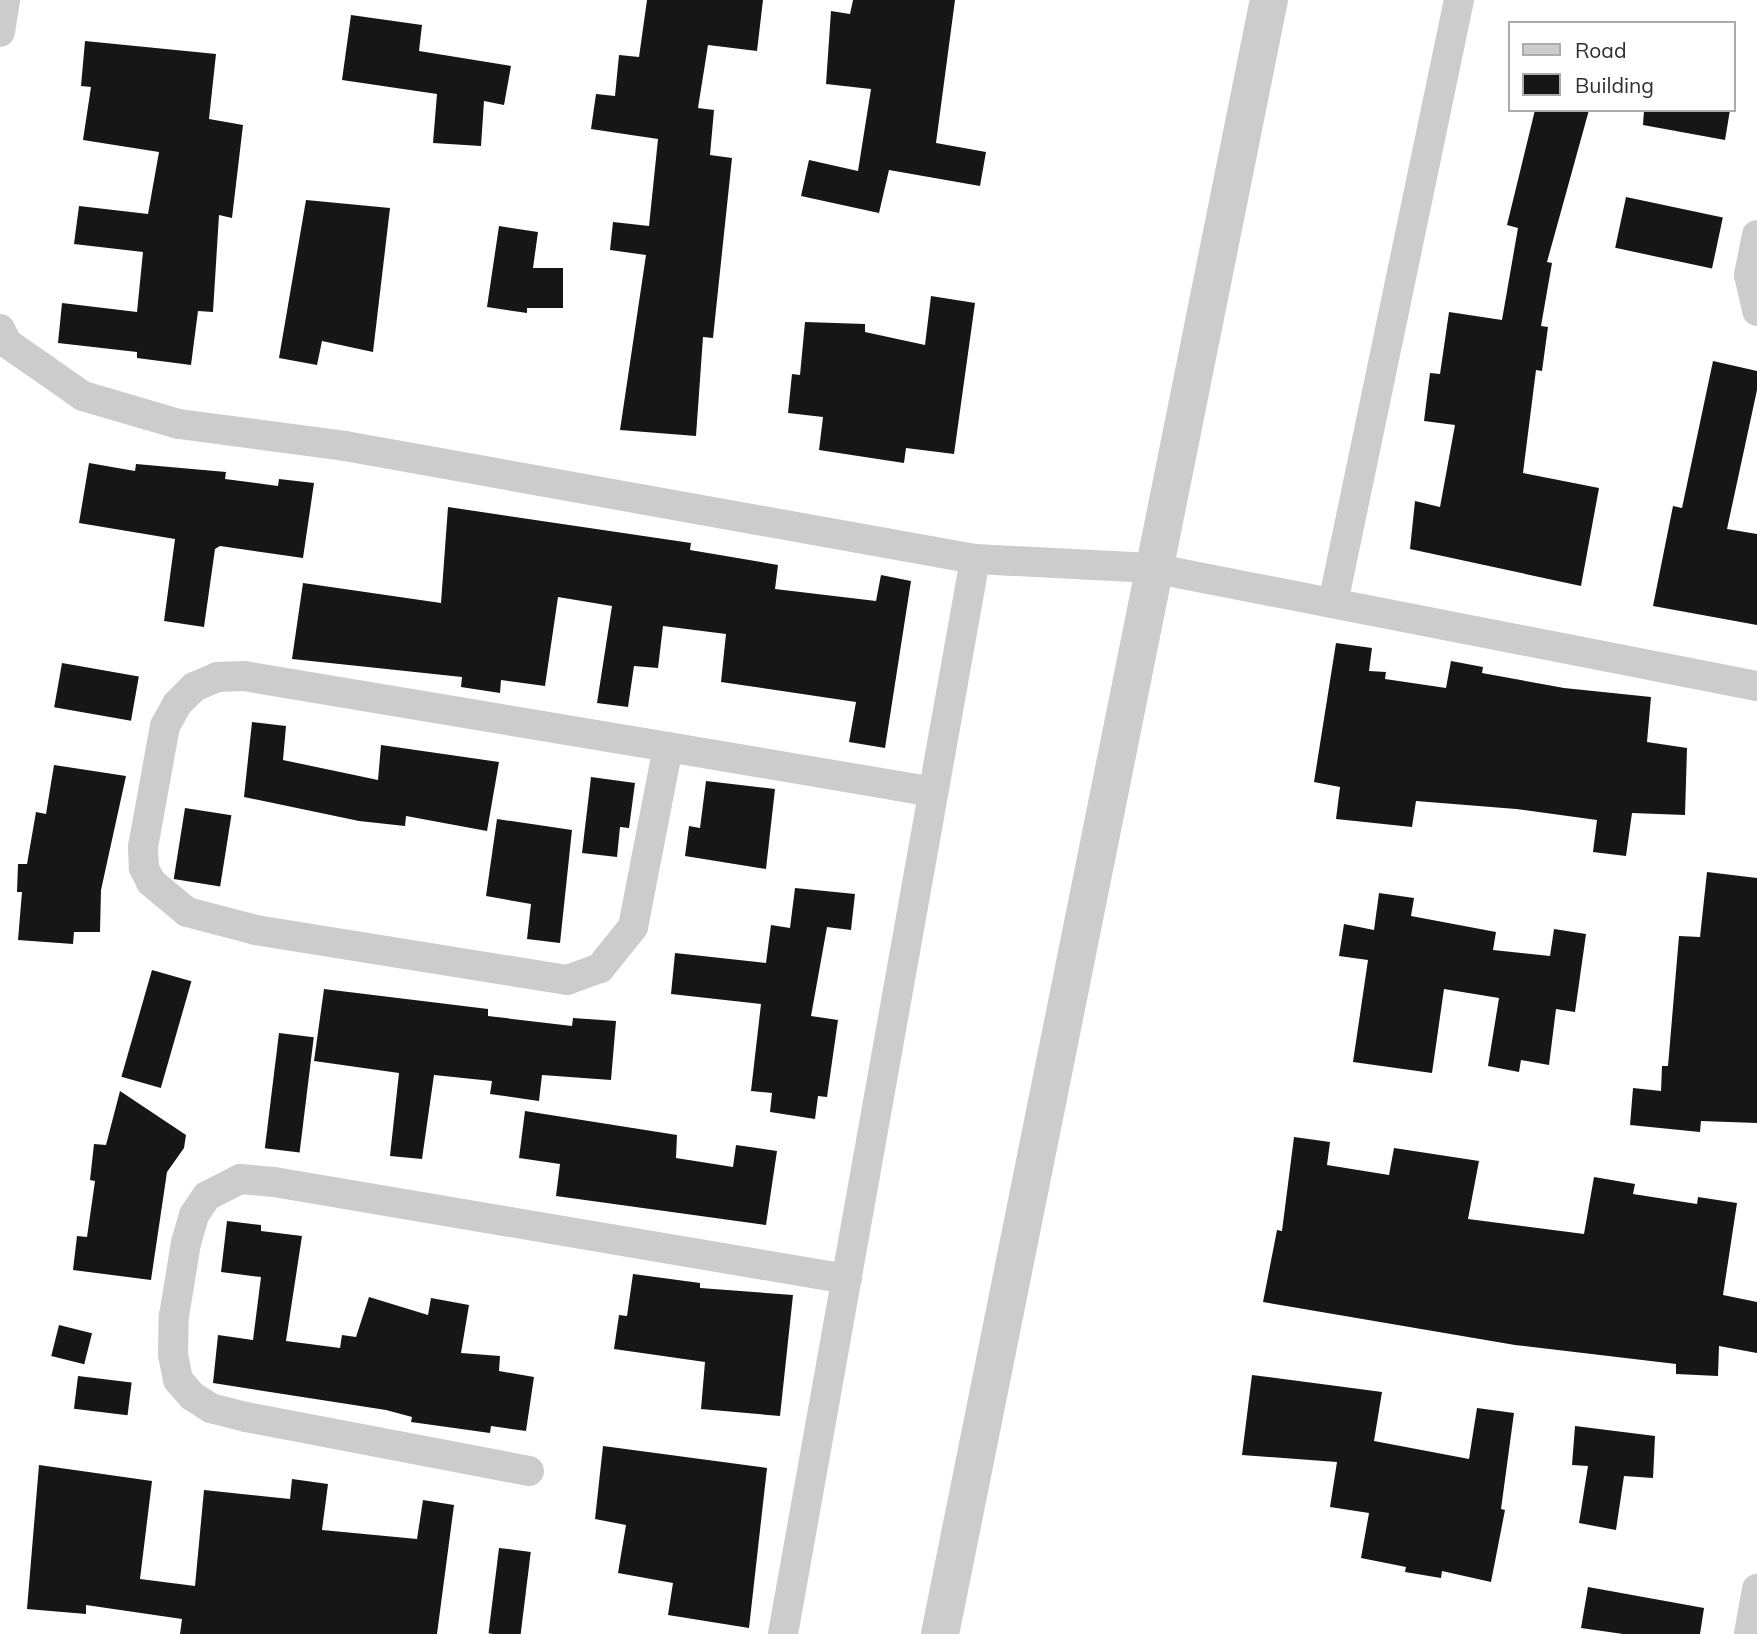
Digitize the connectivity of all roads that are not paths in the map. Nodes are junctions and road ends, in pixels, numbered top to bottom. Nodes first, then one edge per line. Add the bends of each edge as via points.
1 (5, 0) edge
2 (1269, 0) edge
3 (1459, 0) edge
4 (0, 32) edge
5 (1757, 235) edge
6 (1757, 311) edge
7 (0, 328) edge
8 (975, 559) junction
9 (1152, 568) junction
10 (1333, 603) junction
11 (1757, 686) edge
12 (668, 747) junction
13 (933, 792) junction
14 (846, 1279) junction
15 (529, 1471) dead end
16 (1757, 1588) edge
17 (783, 1634) edge
18 (940, 1634) edge
19 (1749, 1634) edge

1 - 4 street
2 - 9 street
3 - 10 street
5 - 6 street via 1749,275
7 - 8 street via 7,343 83,396 179,424 345,446
8 - 9 street
8 - 13 street
9 - 10 street
9 - 18 street
10 - 11 street
12 - 12 street via 244,676 217,677 194,687 164,726 144,868 151,881 187,912 256,930 567,980 600,968 633,928
12 - 13 street
13 - 14 street
14 - 15 street via 274,1182 240,1179 207,1196 194,1214 186,1243 174,1316 175,1368 191,1396 211,1408 246,1418
14 - 17 street
16 - 19 street

